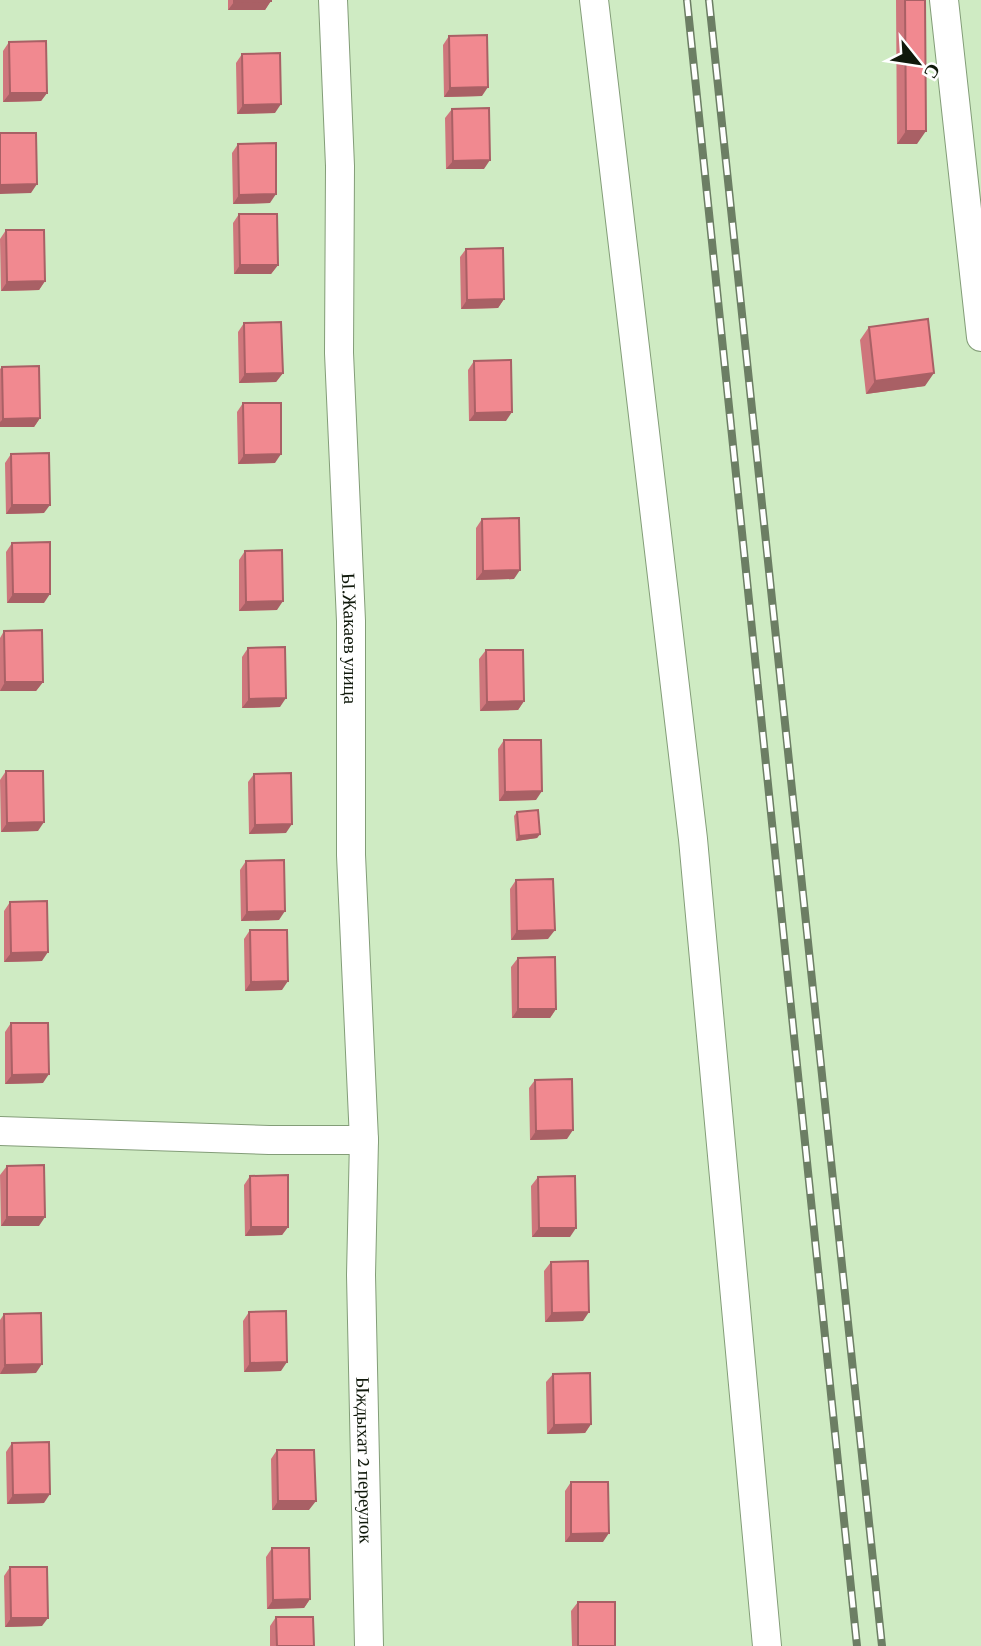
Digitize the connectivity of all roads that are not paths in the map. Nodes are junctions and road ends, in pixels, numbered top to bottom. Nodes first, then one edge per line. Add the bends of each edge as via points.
1 (333, 0) edge
2 (594, 0) edge
3 (944, 0) edge
4 (981, 337) edge
5 (0, 1131) edge
6 (364, 1140) junction
7 (361, 1275) joint
8 (369, 1646) edge
9 (767, 1646) edge

1 - 6 street, Ы.Жакаев улица via 340,166 339,353 351,621 351,855
2 - 9 street via 693,839
3 - 4 street
5 - 6 street
6 - 7 street, Ы.Жакаев улица
7 - 8 street, Ыждыхат 2 переулок

